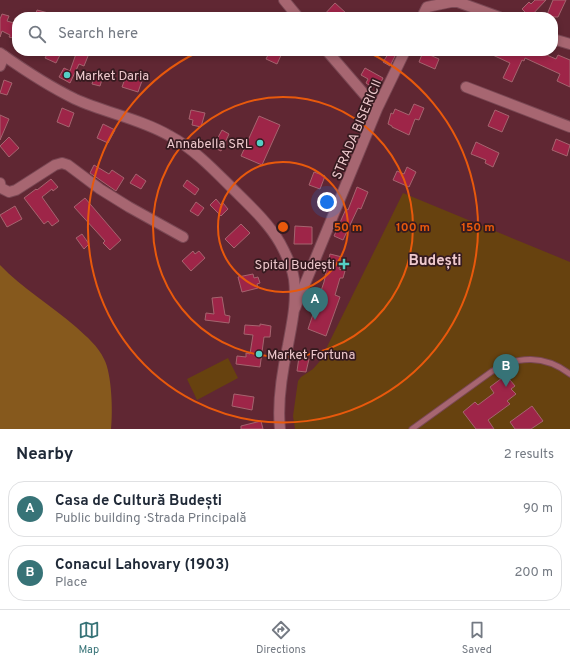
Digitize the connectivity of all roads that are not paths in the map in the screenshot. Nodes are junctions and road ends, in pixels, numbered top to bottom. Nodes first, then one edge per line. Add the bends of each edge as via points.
1 (284, 0) edge
2 (424, 4) edge
3 (294, 12) edge
4 (485, 12) edge
5 (558, 40) edge
6 (570, 44) edge
7 (2, 54) edge
8 (331, 56) edge
9 (403, 56) edge
10 (0, 66) edge
11 (466, 87) dead end
12 (377, 109) junction
13 (570, 127) edge
14 (0, 183) edge
15 (183, 237) dead end
16 (295, 308) junction
17 (570, 374) edge
18 (280, 429) edge
19 (412, 429) edge

1 - 3 street
2 - 4 street via 458,2
5 - 6 street
7 - 10 street
7 - 16 street via 55,89 162,131 201,157 262,219 279,242 294,278
8 - 12 street
9 - 12 street, STRADA BISERICII
11 - 13 street
12 - 16 street, STRADA BISERICII
14 - 15 street via 1,188 9,192 16,190 62,163 129,207
16 - 18 street via 281,390
17 - 19 lane via 545,361 511,362 491,372

